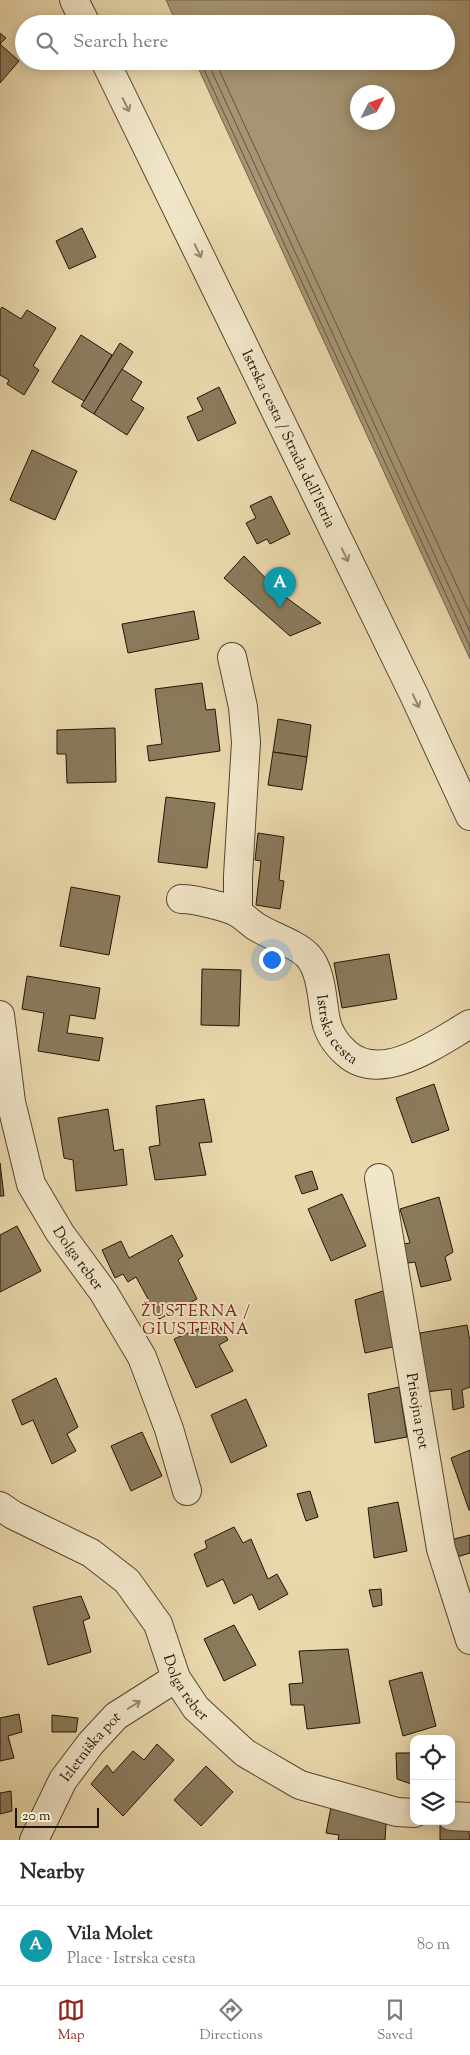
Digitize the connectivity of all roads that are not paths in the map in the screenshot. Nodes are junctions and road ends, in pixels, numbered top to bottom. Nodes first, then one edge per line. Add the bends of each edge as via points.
1 (74, 0) edge
2 (82, 15) edge
3 (109, 70) edge
4 (232, 657) dead end
5 (470, 816) edge
6 (181, 900) dead end
7 (238, 913) junction
8 (0, 1015) edge
9 (470, 1024) edge
10 (379, 1178) dead end
11 (187, 1491) dead end
12 (0, 1506) edge
13 (470, 1640) edge
14 (176, 1678) junction
15 (410, 1813) edge
16 (455, 1816) edge
17 (470, 1818) edge
18 (34, 1840) edge

1 - 2 street
3 -> 5 street, Istrska cesta / Strada dell'Istria
4 - 7 street via 243,707 246,742
6 - 7 street, Istrska cesta via 192,899
7 - 9 street, Istrska cesta via 308,956 323,996 326,1023 336,1044 352,1058 371,1066 390,1064 423,1051
8 - 11 street, Dolga reber via 11,1102 31,1184 60,1233 104,1293 142,1357
10 - 13 street, Prisojna pot via 441,1549
12 - 14 street, Dolga reber via 91,1553 127,1580 158,1624
14 - 15 street, Dolga reber via 196,1708 245,1753 300,1785
18 -> 14 street, Izletniška pot via 63,1780 90,1743 116,1716
16 - 17 street

